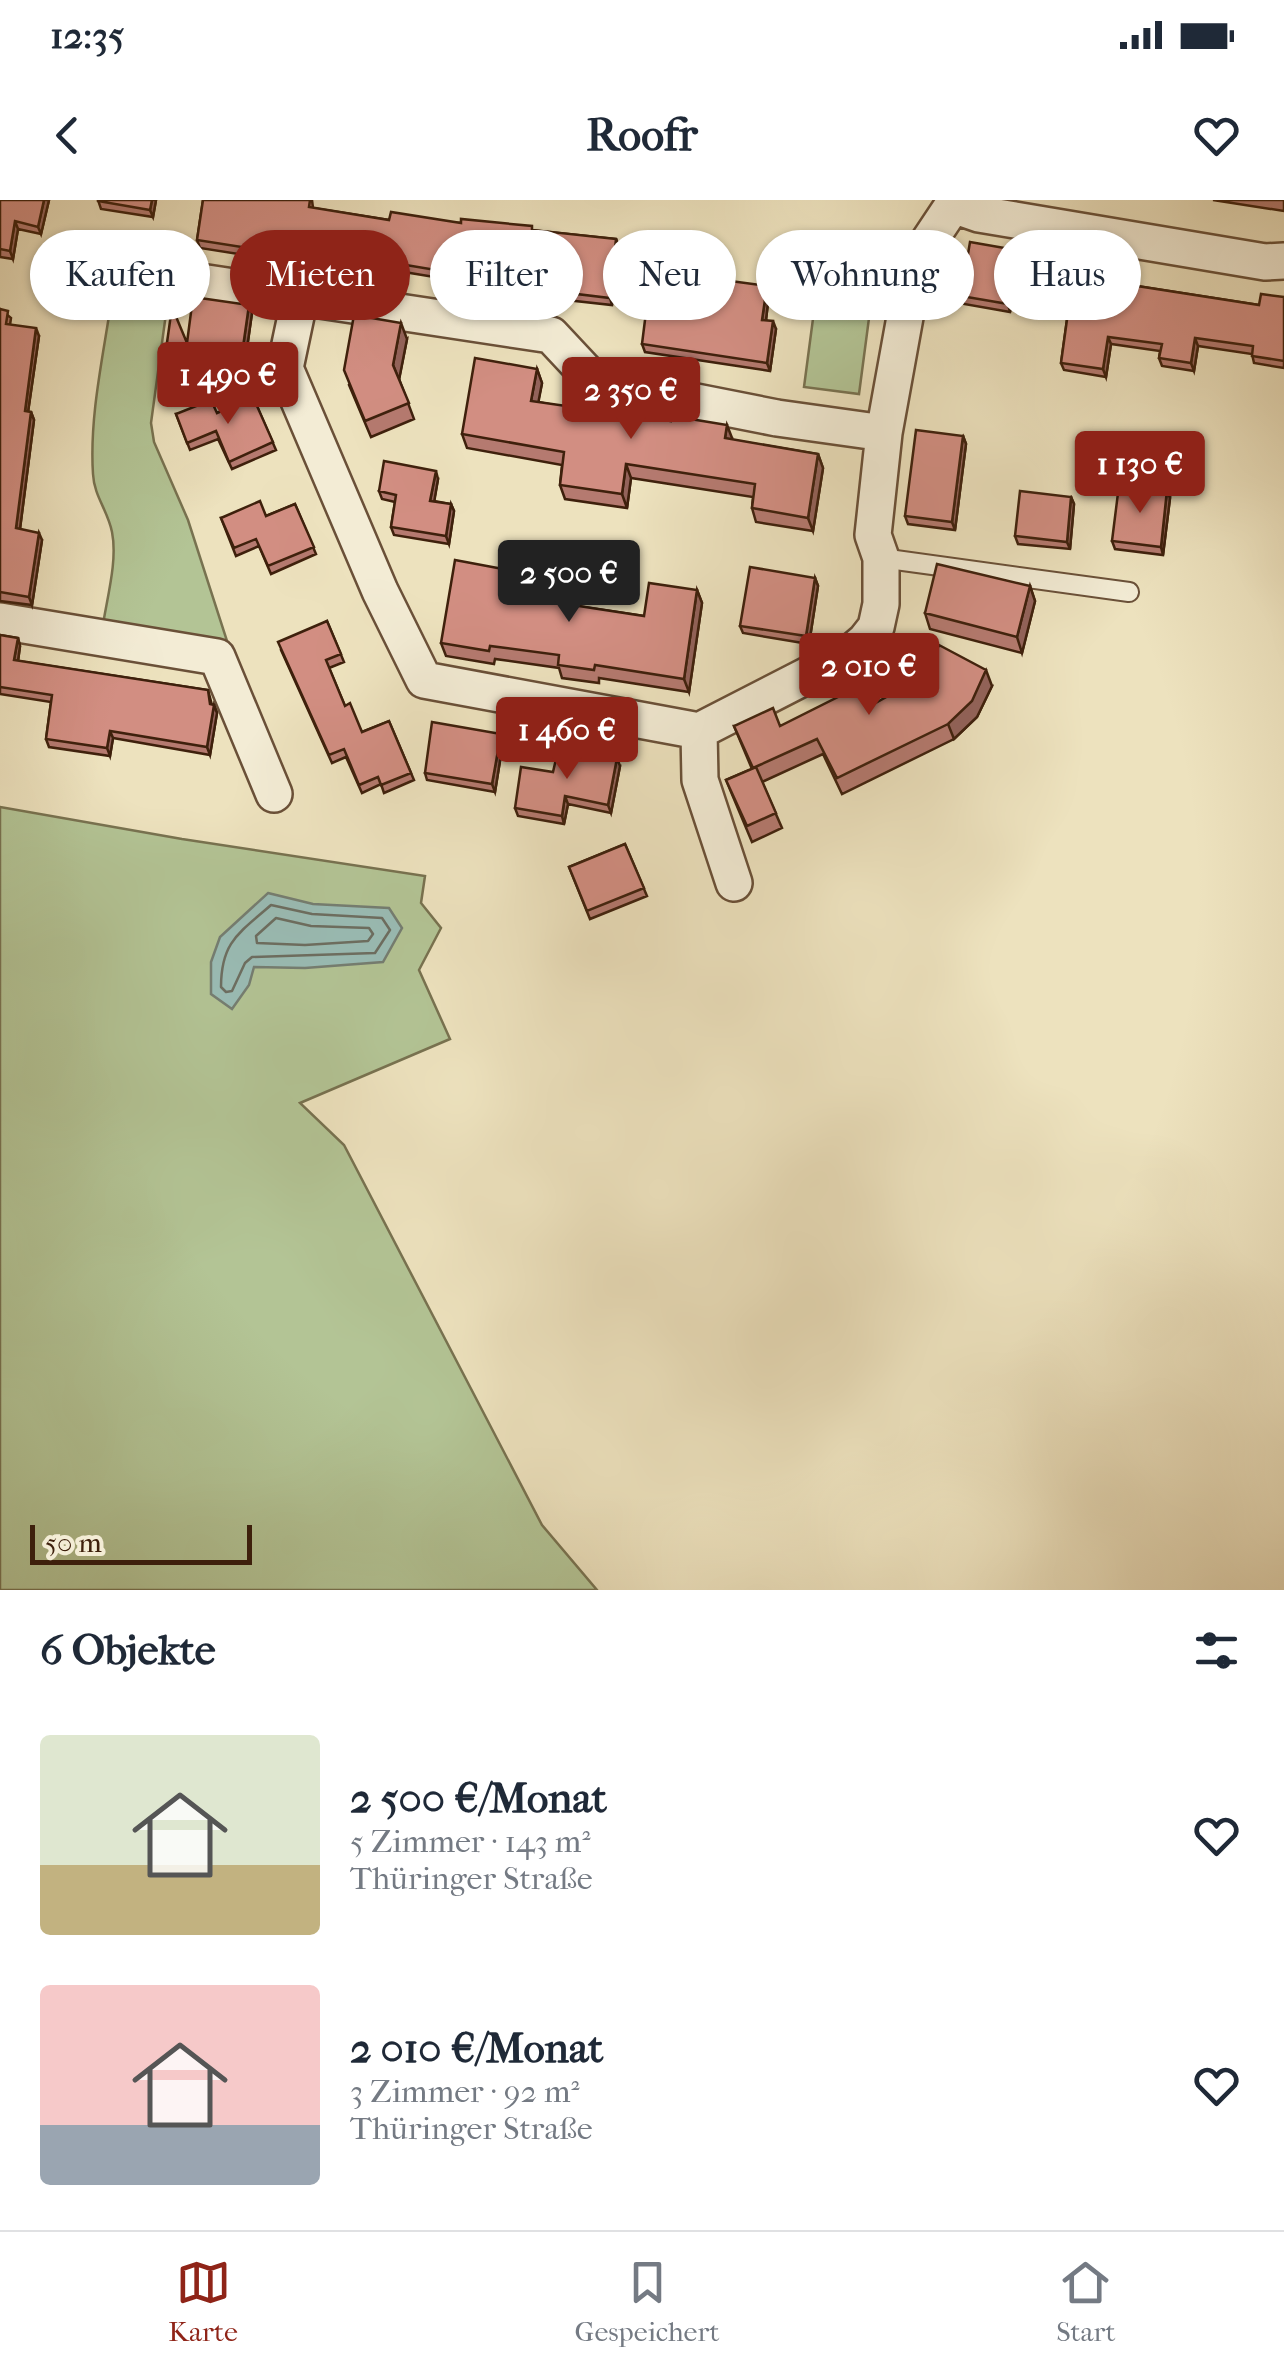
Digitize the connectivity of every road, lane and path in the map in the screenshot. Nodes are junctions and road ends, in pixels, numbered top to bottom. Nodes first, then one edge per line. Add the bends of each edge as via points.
1 (953, 203) edge
2 (1284, 262) edge
3 (410, 314) edge
4 (295, 320) edge
5 (884, 433) junction
6 (881, 558) junction
7 (1130, 592) dead end
8 (0, 621) edge
9 (700, 732) junction
10 (274, 794) dead end
11 (734, 882) dead end

1 - 2 street via 978,214
1 - 5 street via 915,262
3 - 5 street via 551,335 595,382
4 - 9 street via 285,368 424,680
5 - 6 street via 873,535
6 - 7 lane
6 - 9 street via 882,604 865,641
8 - 10 street via 218,658
9 - 11 street via 700,780

